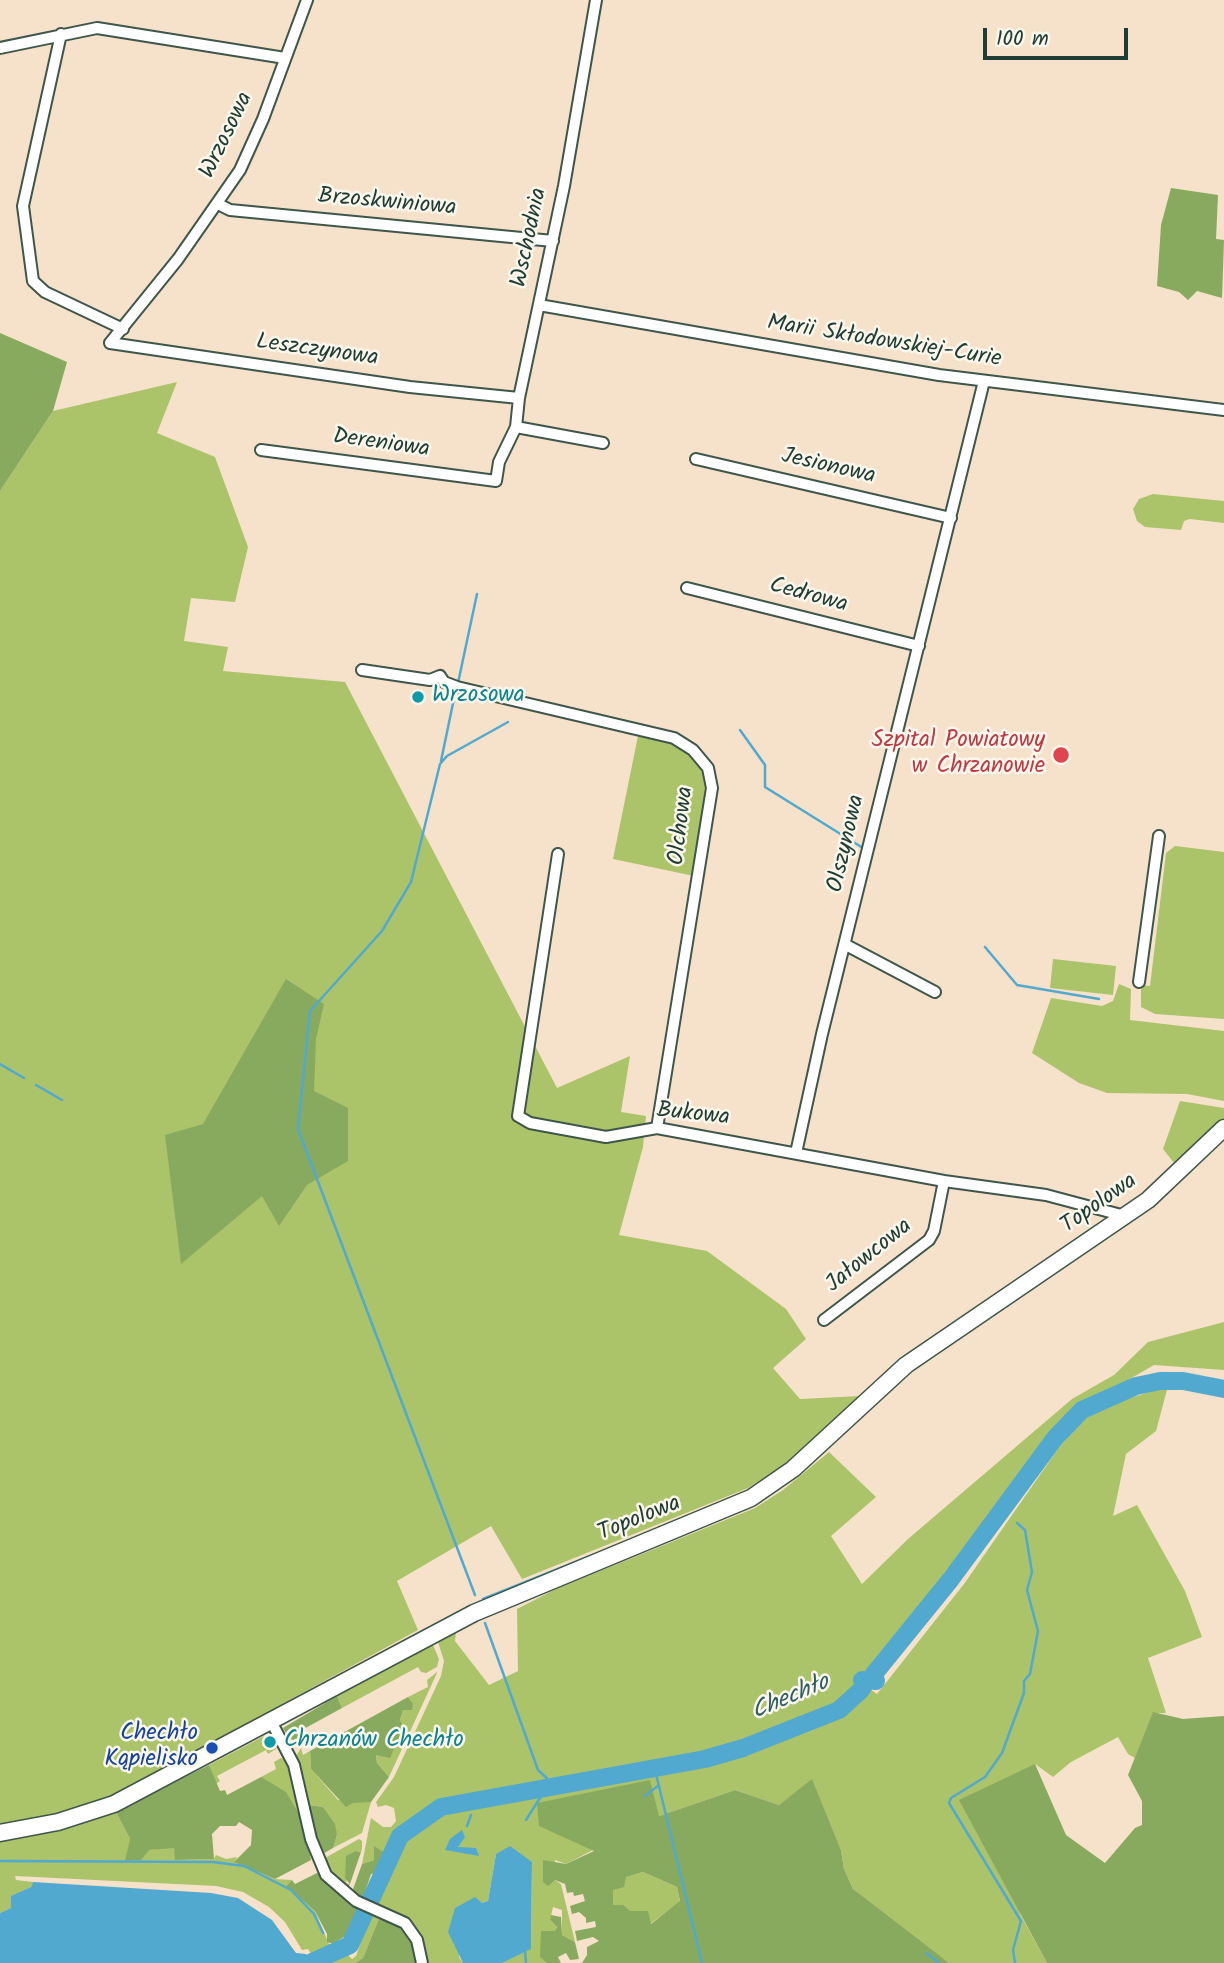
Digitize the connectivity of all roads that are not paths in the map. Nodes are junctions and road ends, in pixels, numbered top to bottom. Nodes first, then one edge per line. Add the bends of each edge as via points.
1 (307, 0) edge
2 (596, 0) edge
3 (61, 34) junction
4 (0, 48) edge
5 (285, 58) junction
6 (218, 204) junction
7 (553, 241) junction
8 (539, 305) junction
9 (123, 330) junction
10 (110, 343) joint
11 (984, 381) junction
12 (519, 398) junction
13 (1224, 410) edge
14 (516, 427) junction
15 (603, 443) dead end
16 (261, 450) dead end
17 (696, 459) dead end
18 (496, 481) joint
19 (951, 518) junction
20 (687, 588) dead end
21 (919, 646) junction
22 (362, 670) dead end
23 (1159, 836) dead end
24 (558, 854) dead end
25 (846, 945) junction
26 (1139, 982) dead end
27 (935, 992) dead end
28 (657, 1128) junction
29 (1224, 1128) edge
30 (796, 1153) junction
31 (944, 1181) junction
32 (1125, 1216) junction
33 (824, 1320) dead end
34 (272, 1723) junction
35 (0, 1833) edge
36 (422, 1963) edge

1 - 5 street, Wrzosowa
2 - 7 street, Wschodnia
3 - 4 street
3 - 5 street via 108,29
3 - 9 street via 23,205 33,281 45,292
5 - 6 street, Wrzosowa via 253,143
6 - 7 street, Brzoskwiniowa via 230,210
6 - 9 street, Wrzosowa
7 - 8 street, Wschodnia
8 - 11 street, Marii Skłodowskiej-Curie
8 - 12 street, Wschodnia
9 - 10 street, Wrzosowa
10 - 12 street, Leszczynowa via 410,387
11 - 13 street, Marii Skłodowskiej-Curie
11 - 19 street, Olszynowa
12 - 14 street, Wschodnia
14 - 15 street
14 - 18 street, Wschodnia via 499,462
16 - 18 street, Dereniowa
17 - 19 street, Jesionowa
19 - 21 street, Olszynowa
20 - 21 street, Cedrowa
21 - 25 street, Olszynowa
22 - 28 street, Olchowa via 429,680 440,676 457,687 674,738 693,750 708,768 712,788
23 - 26 street
24 - 28 street, Bukowa via 518,1116 530,1124 606,1137
25 - 27 street
25 - 30 street, Olszynowa
28 - 30 street, Bukowa
29 - 32 street, Topolowa via 1164,1187
30 - 31 street, Bukowa
31 - 32 street, Bukowa via 1046,1195
31 - 33 street, Jałowcowa via 929,1240
32 - 34 street, Topolowa via 906,1365 765,1491 485,1608
34 - 35 street, Topolowa via 114,1804 58,1822
34 - 36 street via 295,1765 318,1859 332,1882 362,1905 394,1916 413,1932

